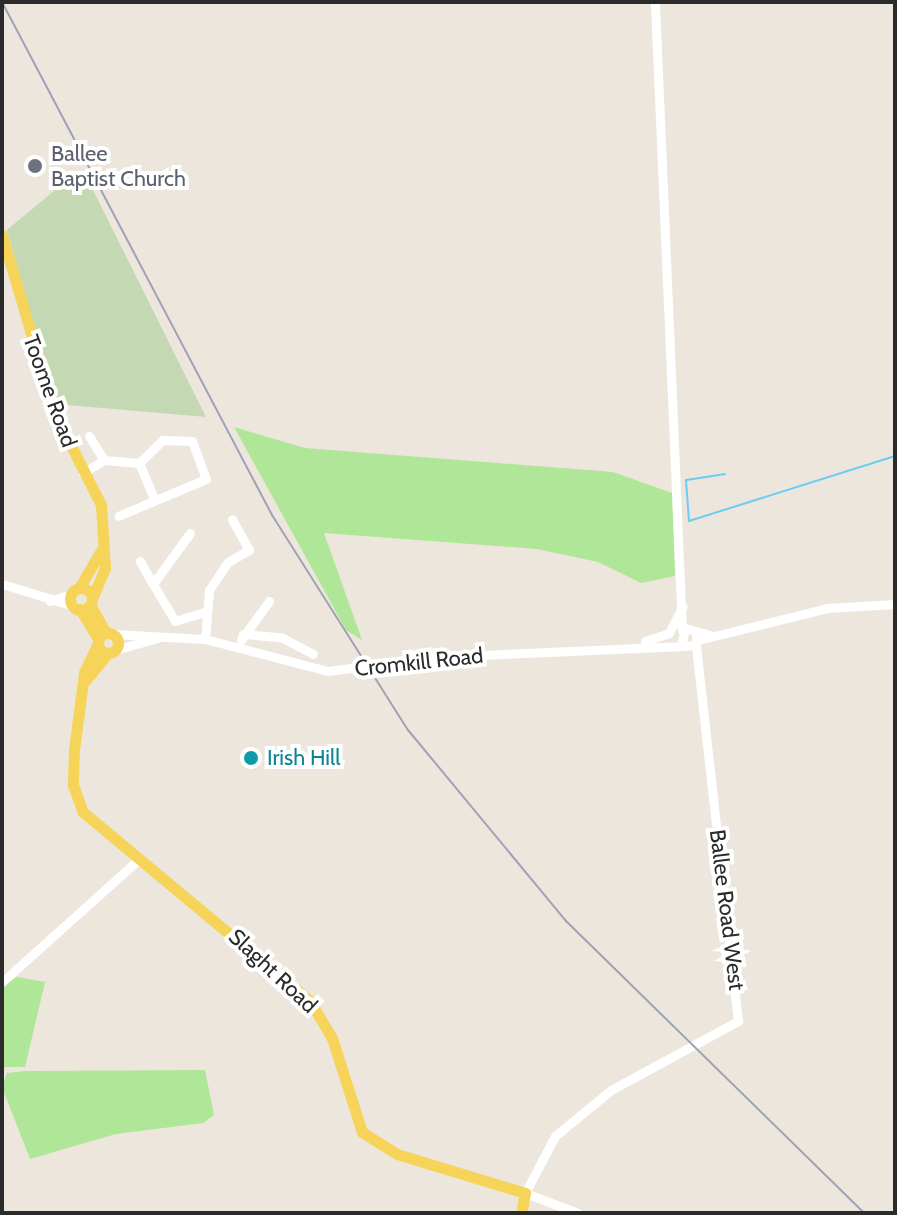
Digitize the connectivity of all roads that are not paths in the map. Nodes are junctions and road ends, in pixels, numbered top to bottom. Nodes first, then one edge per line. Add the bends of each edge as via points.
1 (656, 3) edge
2 (2, 235) edge
3 (89, 436) dead end
4 (104, 460) junction
5 (139, 463) junction
6 (83, 473) junction
7 (154, 499) junction
8 (118, 516) dead end
9 (232, 519) dead end
10 (190, 533) dead end
11 (140, 561) dead end
12 (2, 584) edge
13 (153, 584) junction
14 (81, 600) junction
15 (269, 601) dead end
16 (686, 602) junction
17 (895, 604) edge
18 (207, 611) junction
19 (243, 634) junction
20 (176, 635) junction
21 (103, 638) junction
22 (688, 638) junction
23 (205, 639) junction
24 (238, 646) junction
25 (615, 651) junction
26 (112, 652) junction
27 (313, 654) dead end
28 (82, 688) junction
29 (139, 859) junction
30 (2, 982) edge
31 (525, 1193) junction
32 (521, 1213) edge
33 (578, 1213) edge

1 - 16 street
2 - 6 main road, Toome Road via 54,412
3 - 4 street
4 - 5 street
4 - 6 street
5 - 7 street
5 - 7 street via 155,443 189,438 206,473 202,482
6 - 14 main road, Toome Road via 101,505 103,544
7 - 8 street
9 - 18 street via 249,550 226,564 209,590
10 - 13 street
11 - 13 street
12 - 14 street via 50,601
13 - 18 street via 172,620
14 - 21 main road
15 - 19 street
16 - 22 street
16 - 25 street via 669,633
17 - 22 street, Cromkill Road via 827,608
18 - 23 street
19 - 24 street
19 - 27 street via 281,637
20 - 21 street, Cromkill Road
20 - 23 street, Cromkill Road
20 - 26 street, Cromkill Road
21 - 26 main road
21 - 26 main road
21 - 28 main road, Slaght Road
22 - 25 street, Cromkill Road
22 - 31 street, Ballee Road West via 738,1021 623,1083 569,1122
23 - 24 street, Cromkill Road
24 - 25 street, Cromkill Road via 303,667 352,669
26 - 28 main road
28 - 29 main road, Slaght Road via 77,802
29 - 30 street
29 - 31 main road, Slaght Road via 310,1001 332,1038 351,1115 366,1136 397,1154
31 - 32 main road
31 - 33 street, Slaght Road

